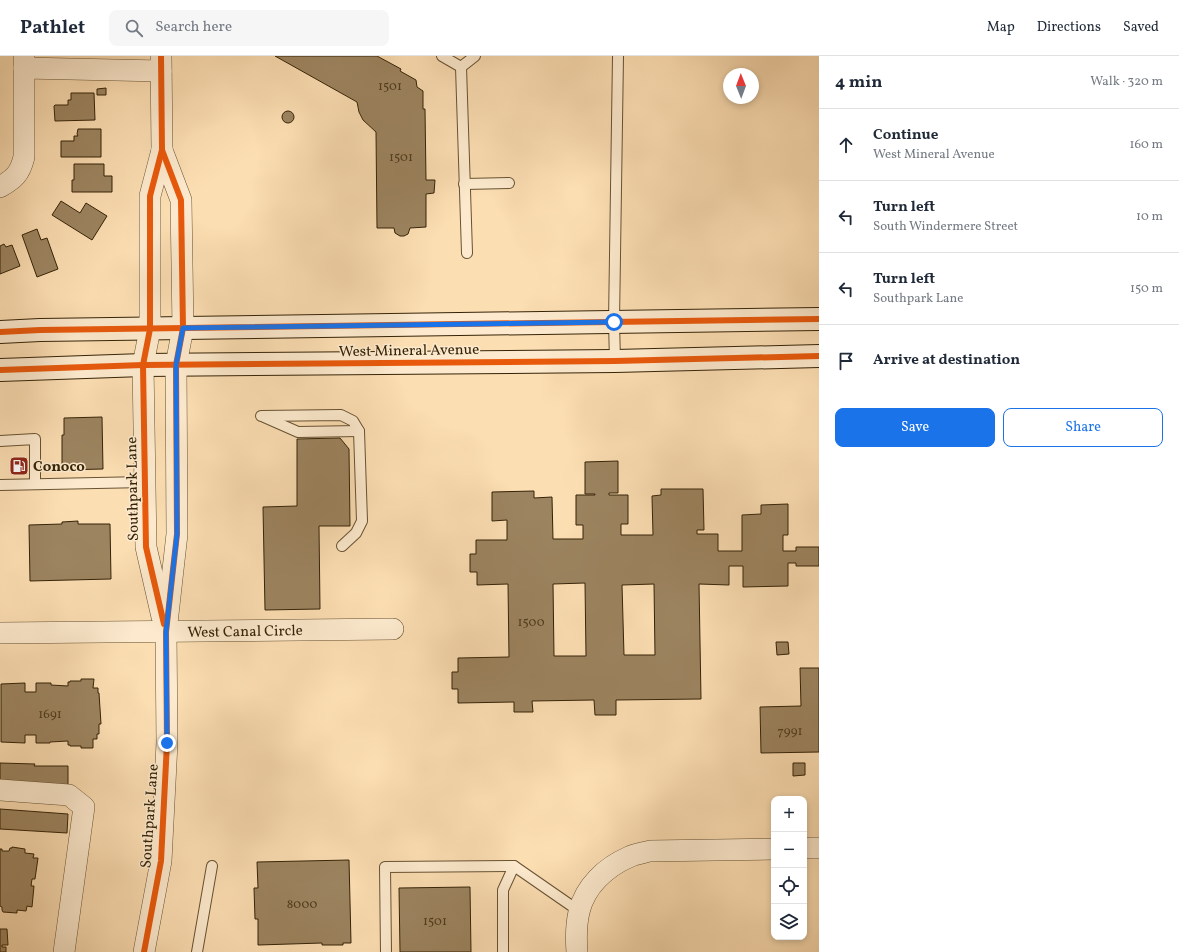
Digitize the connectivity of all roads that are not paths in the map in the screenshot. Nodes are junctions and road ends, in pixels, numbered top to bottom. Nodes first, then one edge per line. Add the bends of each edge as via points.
1 (442, 56) edge
2 (475, 56) edge
3 (618, 56) edge
4 (24, 62) edge
5 (161, 64) edge
6 (461, 67) junction
7 (162, 150) junction
8 (509, 183) dead end
9 (464, 184) junction
10 (0, 188) edge
11 (467, 253) dead end
12 (819, 319) edge
13 (614, 322) junction
14 (0, 332) edge
15 (146, 346) junction
16 (179, 347) junction
17 (819, 356) edge
18 (615, 361) junction
19 (0, 370) edge
20 (359, 432) junction
21 (0, 441) edge
22 (145, 482) junction
23 (34, 484) junction
24 (0, 485) edge
25 (342, 546) dead end
26 (393, 629) dead end
27 (166, 632) junction
28 (0, 634) edge
29 (0, 790) edge
30 (807, 848) edge
31 (819, 848) edge
32 (771, 849) edge
33 (212, 866) dead end
34 (514, 866) junction
35 (579, 911) junction
36 (66, 952) edge
37 (144, 952) edge
38 (197, 952) edge
39 (386, 952) edge
40 (503, 952) edge
41 (577, 952) edge

1 - 6 lane
2 - 6 lane
3 - 13 lane
4 - 5 street
4 - 10 street via 24,157 22,167 14,179
5 - 7 street
6 - 9 lane
7 - 15 street, Southpark Lane via 150,196
7 - 16 street, Southpark Lane via 181,200
8 - 9 lane
9 - 11 lane
12 - 13 main road, West Mineral Avenue
13 - 16 main road, West Mineral Avenue
13 - 18 lane
14 - 15 main road, West Mineral Avenue via 40,330
15 - 16 main road, West Mineral Avenue
15 - 16 main road, West Mineral Avenue
15 - 19 main road, West Mineral Avenue
15 - 22 street, Southpark Lane
16 - 18 main road, West Mineral Avenue
16 - 27 street, Southpark Lane via 177,534
17 - 18 main road, West Mineral Avenue
20 - 20 lane via 353,421 341,415 261,416 298,432
20 - 25 lane via 362,521 356,533
21 - 23 lane via 35,439
22 - 23 lane
22 - 27 street, Southpark Lane via 146,547
23 - 24 lane
26 - 27 street, West Canal Circle
27 - 28 street, West Canal Circle
27 - 37 street, Southpark Lane via 167,743 161,861
29 - 36 street via 69,796 84,807
30 - 31 street
32 - 35 street via 650,851 630,856 610,866 596,880 587,892
33 - 38 lane
34 - 35 lane
34 - 39 lane via 384,867
34 - 40 lane via 503,890
35 - 41 street via 576,929

